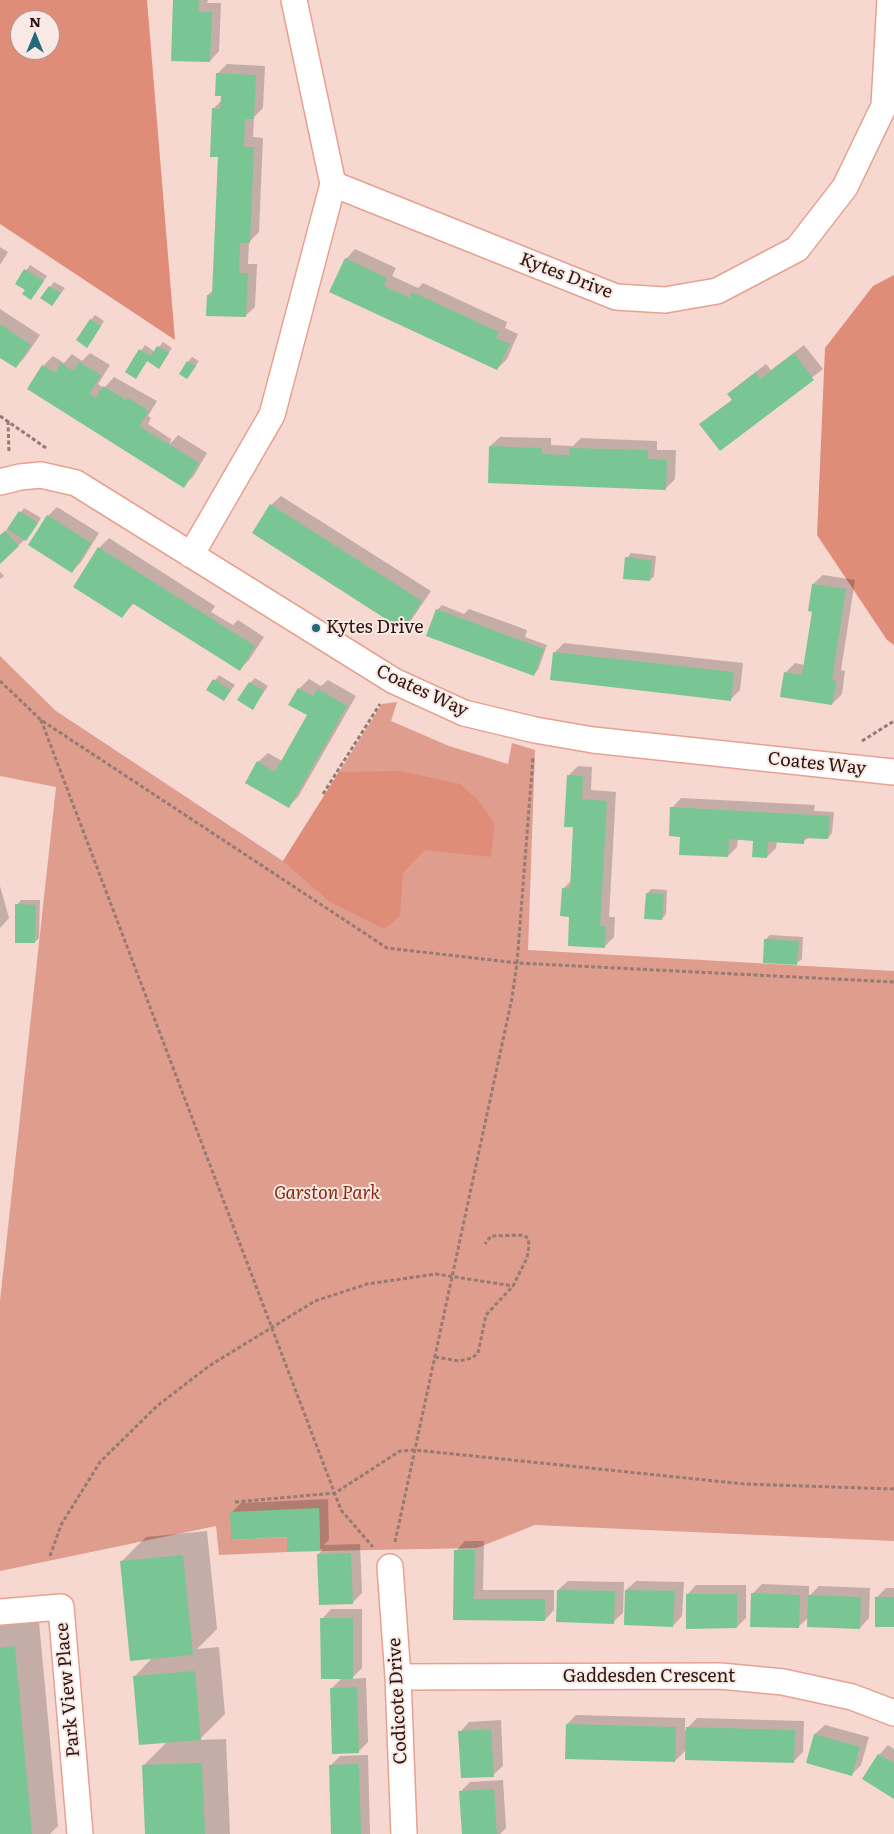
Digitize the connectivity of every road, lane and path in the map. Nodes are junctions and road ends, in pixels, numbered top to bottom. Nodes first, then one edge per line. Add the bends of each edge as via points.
1 (294, 0) edge
2 (890, 0) edge
3 (333, 184) junction
4 (0, 416) edge
5 (59, 478) junction
6 (0, 482) edge
7 (191, 555) junction
8 (0, 681) edge
9 (394, 681) junction
10 (41, 720) junction
11 (535, 730) junction
12 (894, 772) edge
13 (323, 794) dead end
14 (517, 963) junction
15 (894, 982) edge
16 (485, 1244) dead end
17 (453, 1276) junction
18 (514, 1286) junction
19 (272, 1327) junction
20 (435, 1357) junction
21 (415, 1450) junction
22 (894, 1489) edge
23 (335, 1493) junction
24 (236, 1502) dead end
25 (50, 1556) dead end
26 (390, 1567) junction
27 (0, 1612) edge
28 (398, 1677) junction
29 (894, 1713) edge
30 (80, 1834) edge
31 (404, 1834) edge

1 - 3 street
2 - 3 street, Kytes Drive via 884,106 845,187 797,249 717,291 665,300 616,297
3 - 7 street via 272,415
4 - 5 path via 55,455
5 - 6 street, Coates Way via 41,475
5 - 7 street, Coates Way via 76,483
7 - 9 street, Coates Way
8 - 10 path
9 - 11 street, Coates Way via 464,713
9 - 13 path
10 - 14 path via 387,948
10 - 19 path
11 - 12 street, Coates Way via 593,740
11 - 14 path
14 - 15 path
14 - 17 path
16 - 18 path via 491,1236 512,1234 528,1238 527,1258
17 - 18 path
17 - 19 path via 426,1275 368,1284 315,1301
17 - 20 path
18 - 20 path via 486,1315 478,1353 459,1361
19 - 23 path
19 - 25 path via 208,1366 157,1406 100,1462 61,1524
20 - 21 path
21 - 22 path via 744,1484
21 - 23 path via 400,1451
21 - 26 path
23 - 24 path
23 - 26 path via 341,1510
26 - 28 street, Codicote Drive
27 - 30 street, Park View Place via 61,1607
28 - 29 street, Gaddesden Crescent via 720,1676 783,1682 852,1697
28 - 31 street, Codicote Drive

